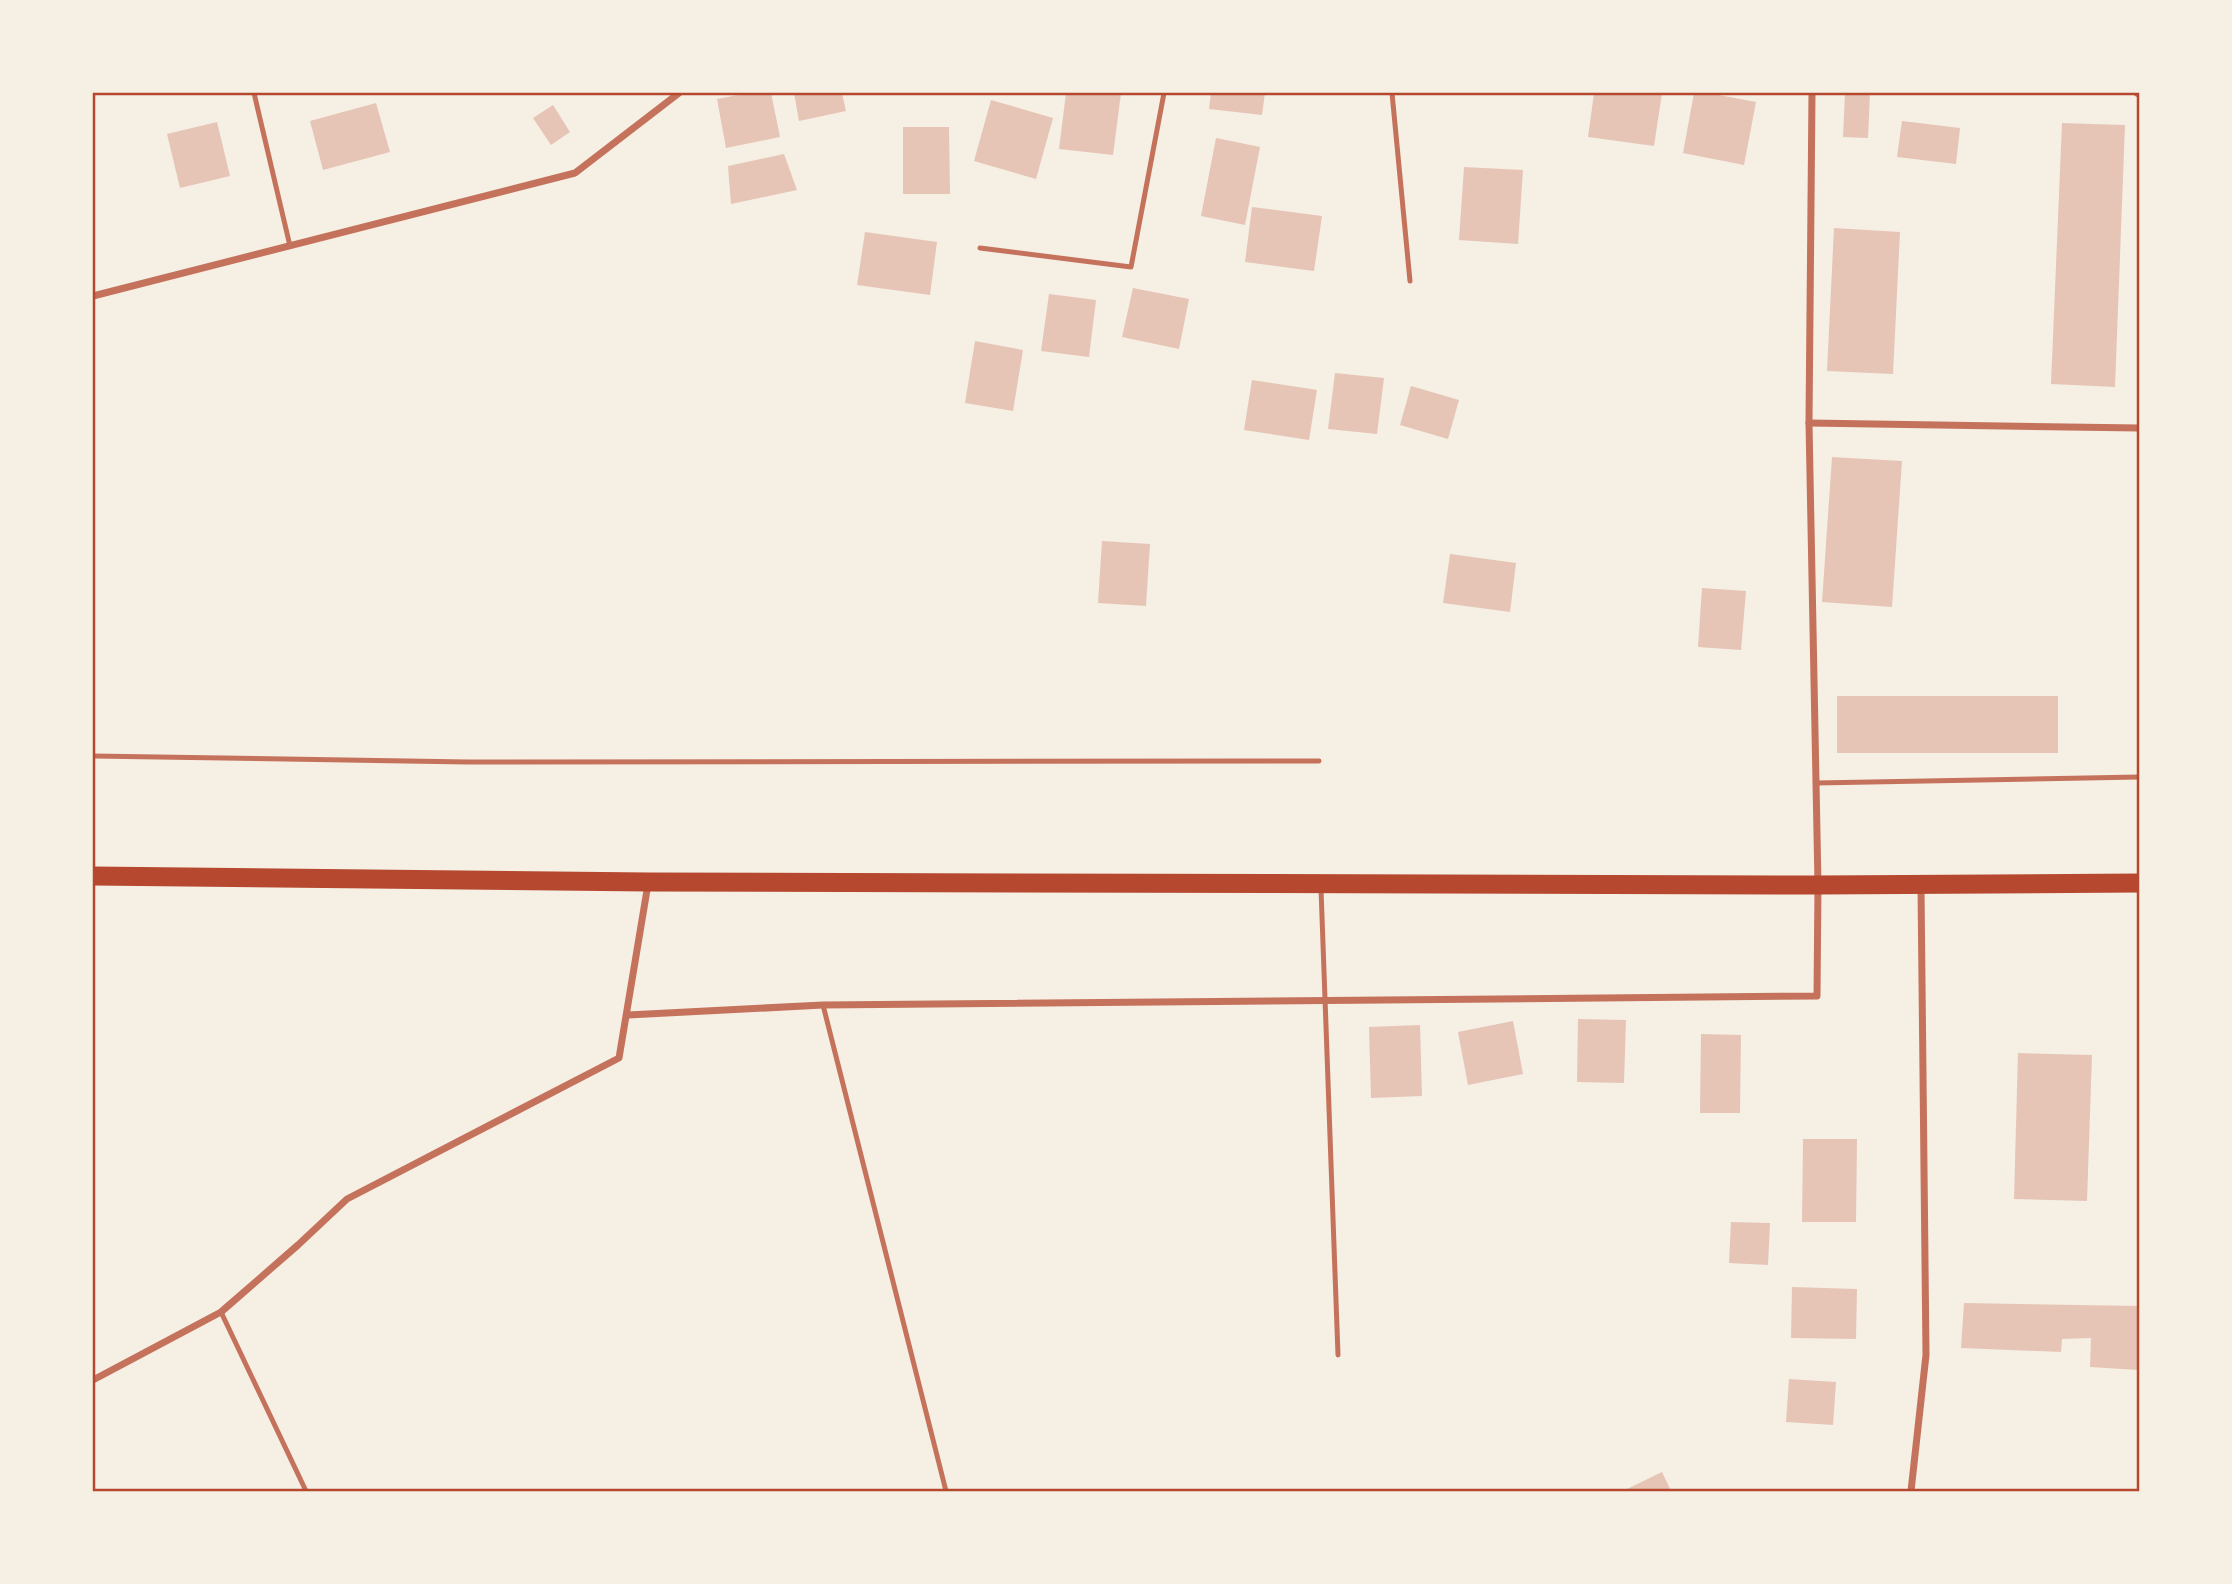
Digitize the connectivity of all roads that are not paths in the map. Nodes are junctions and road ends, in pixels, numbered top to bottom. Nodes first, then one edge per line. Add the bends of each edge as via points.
1 (256, 93) edge
2 (679, 93) edge
3 (1164, 93) edge
4 (1392, 93) edge
5 (1812, 93) edge
6 (290, 246) junction
7 (980, 248) dead end
8 (1410, 281) dead end
9 (93, 296) edge
10 (1809, 423) junction
11 (2139, 428) edge
12 (93, 756) edge
13 (1319, 761) dead end
14 (2139, 777) edge
15 (1816, 783) junction
16 (93, 876) edge
17 (648, 882) junction
18 (1321, 882) junction
19 (1921, 883) junction
20 (2139, 883) edge
21 (1818, 885) junction
22 (1324, 1001) junction
23 (823, 1005) junction
24 (628, 1015) junction
25 (221, 1312) junction
26 (1338, 1354) dead end
27 (93, 1380) edge
28 (306, 1491) edge
29 (946, 1491) edge
30 (1911, 1491) edge

1 - 6 lane
2 - 6 street via 575,173
3 - 7 lane via 1131,267
4 - 8 lane
5 - 10 street
6 - 9 street
10 - 11 street
10 - 15 street
12 - 13 lane via 468,762
14 - 15 lane
15 - 21 street
16 - 17 highway
17 - 18 highway
17 - 24 street
18 - 21 highway
18 - 22 lane
19 - 20 highway
19 - 21 highway
19 - 30 street via 1926,1355
21 - 22 street via 1817,996
22 - 23 street
22 - 26 lane
23 - 24 street
23 - 29 lane
24 - 25 street via 620,1058 347,1199
25 - 27 street
25 - 28 lane

